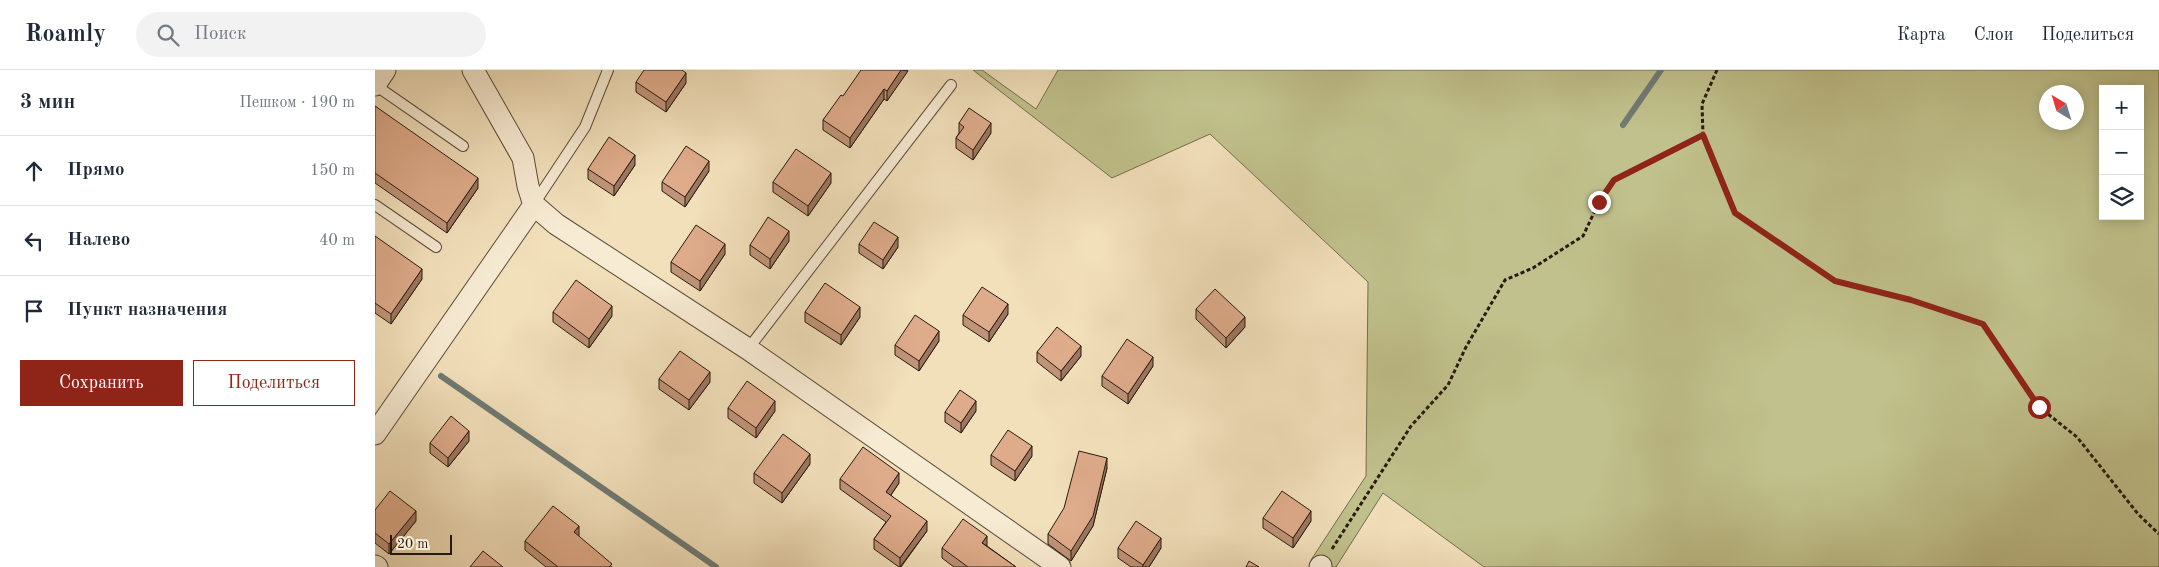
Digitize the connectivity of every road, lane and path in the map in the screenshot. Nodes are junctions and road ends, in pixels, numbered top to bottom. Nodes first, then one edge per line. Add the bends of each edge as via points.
1 (385, 70) edge
2 (473, 70) edge
3 (608, 70) edge
4 (1717, 70) edge
5 (375, 85) edge
6 (951, 85) dead end
7 (1703, 135) junction
8 (463, 146) dead end
9 (375, 205) edge
10 (534, 205) junction
11 (436, 247) dead end
12 (748, 349) junction
13 (375, 434) edge
14 (2159, 534) edge
15 (1060, 567) edge
16 (1321, 567) edge

1 - 5 street
2 - 10 street via 523,158
3 - 10 lane via 585,128
4 - 7 path via 1702,104
5 - 8 lane
6 - 12 lane
7 - 14 path via 1735,213 1795,256 1835,281 1911,300 1983,324 2039,407 2077,437 2137,514
7 - 16 path via 1614,180 1583,236 1533,268 1505,280 1448,385 1411,426
9 - 11 lane
10 - 12 street via 556,224
10 - 13 street
12 - 15 street

